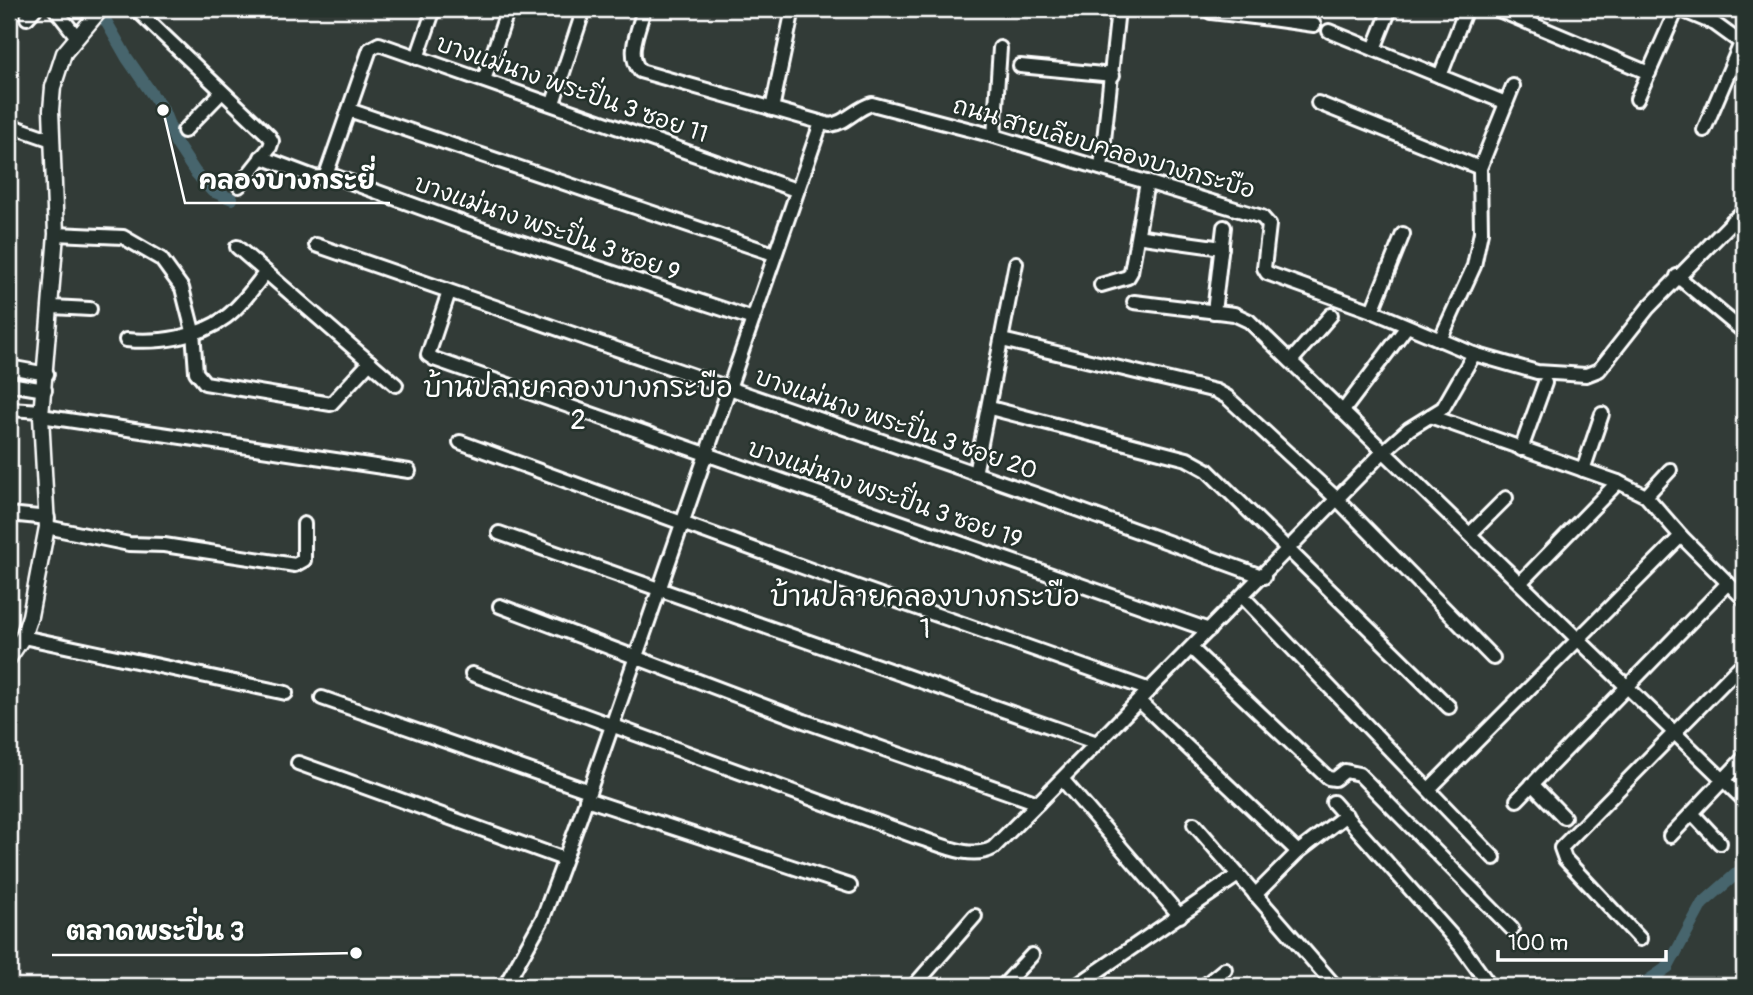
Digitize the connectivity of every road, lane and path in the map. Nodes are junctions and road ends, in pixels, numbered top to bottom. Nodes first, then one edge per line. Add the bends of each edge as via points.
1 (55, 9) edge
2 (136, 9) edge
3 (434, 9) edge
4 (508, 9) edge
5 (584, 9) edge
6 (644, 9) edge
7 (793, 9) edge
8 (1118, 9) edge
9 (1207, 9) edge
10 (1390, 9) edge
11 (1466, 9) edge
12 (1496, 9) edge
13 (1678, 9) edge
14 (97, 13) edge
15 (1271, 14) edge
16 (1314, 25) dead end
17 (1329, 31) dead end
18 (77, 37) junction
19 (1743, 41) edge
20 (1000, 48) dead end
21 (1374, 50) junction
22 (417, 58) junction
23 (1020, 66) dead end
24 (1649, 74) junction
25 (1113, 75) junction
26 (1440, 76) junction
27 (484, 80) junction
28 (1513, 86) dead end
29 (221, 93) junction
30 (1637, 99) dead end
31 (553, 103) junction
32 (1318, 103) dead end
33 (1506, 103) junction
34 (772, 109) junction
35 (349, 110) junction
36 (821, 124) junction
37 (9, 125) edge
38 (1704, 130) dead end
39 (184, 131) dead end
40 (994, 136) junction
41 (52, 140) junction
42 (261, 157) junction
43 (1101, 168) junction
44 (1480, 168) junction
45 (328, 174) junction
46 (1147, 182) junction
47 (239, 186) dead end
48 (796, 190) junction
49 (1744, 209) edge
50 (1732, 221) junction
51 (1224, 227) dead end
52 (1744, 232) edge
53 (56, 233) junction
54 (1403, 234) dead end
55 (1143, 237) dead end
56 (316, 246) dead end
57 (237, 247) dead end
58 (1222, 248) junction
59 (774, 254) junction
60 (1016, 263) dead end
61 (266, 272) junction
62 (1677, 276) junction
63 (1101, 285) dead end
64 (449, 292) junction
65 (1134, 302) dead end
66 (52, 307) junction
67 (90, 309) dead end
68 (1372, 310) junction
69 (1214, 312) junction
70 (1331, 314) dead end
71 (753, 319) junction
72 (1405, 329) dead end
73 (193, 331) junction
74 (1744, 332) edge
75 (126, 340) dead end
76 (1002, 340) junction
77 (1440, 340) junction
78 (1474, 354) junction
79 (1291, 361) junction
80 (370, 362) junction
81 (9, 367) edge
82 (47, 374) junction
83 (1545, 383) dead end
84 (9, 384) edge
85 (396, 385) dead end
86 (731, 389) junction
87 (45, 390) junction
88 (990, 408) junction
89 (9, 409) edge
90 (1343, 411) junction
91 (42, 414) junction
92 (1602, 414) dead end
93 (1430, 416) junction
94 (460, 442) dead end
95 (1521, 449) junction
96 (1383, 452) junction
97 (707, 455) junction
98 (1583, 470) junction
99 (1670, 470) dead end
100 (409, 471) dead end
101 (975, 474) junction
102 (1618, 482) junction
103 (1646, 496) junction
104 (1506, 498) dead end
105 (1338, 500) junction
106 (9, 513) edge
107 (47, 523) junction
108 (683, 523) junction
109 (304, 524) dead end
110 (499, 533) dead end
111 (1470, 534) junction
112 (1681, 536) junction
113 (1290, 548) junction
114 (1264, 576) junction
115 (1520, 583) junction
116 (1728, 583) junction
117 (662, 588) junction
118 (1243, 597) junction
119 (1744, 600) edge
120 (500, 606) dead end
121 (1209, 630) junction
122 (23, 637) junction
123 (1578, 639) junction
124 (1192, 649) junction
125 (636, 656) junction
126 (9, 658) edge
127 (1493, 658) dead end
128 (1744, 662) edge
129 (472, 674) dead end
130 (1627, 686) junction
131 (1150, 690) junction
132 (286, 693) dead end
133 (322, 698) dead end
134 (1139, 701) junction
135 (1449, 706) dead end
136 (612, 725) junction
137 (1676, 732) junction
138 (1097, 743) junction
139 (1744, 758) edge
140 (298, 763) dead end
141 (1724, 777) junction
142 (1062, 779) junction
143 (1532, 784) junction
144 (1429, 789) junction
145 (588, 795) junction
146 (1517, 800) dead end
147 (1744, 800) edge
148 (1334, 802) dead end
149 (1038, 803) junction
150 (1692, 813) junction
151 (1346, 816) junction
152 (1564, 817) dead end
153 (1194, 824) dead end
154 (1670, 836) dead end
155 (1720, 844) dead end
156 (1298, 852) junction
157 (1494, 858) dead end
158 (564, 859) junction
159 (1238, 875) junction
160 (850, 886) dead end
161 (1255, 895) junction
162 (975, 916) dead end
163 (1180, 916) junction
164 (1512, 929) dead end
165 (1640, 939) dead end
166 (1032, 955) dead end
167 (1225, 969) dead end
168 (505, 986) edge
169 (914, 986) edge
170 (1003, 986) edge
171 (1076, 986) edge
172 (1204, 986) edge
173 (1335, 986) edge
174 (1490, 986) edge

1 - 18 street
2 - 29 street
3 - 22 street
4 - 27 street
5 - 31 street
6 - 34 street via 632,53 640,71
7 - 34 street
8 - 25 street
9 - 15 street
10 - 21 street
11 - 26 street
12 - 24 street
13 - 19 street
13 - 24 street
14 - 18 street
15 - 16 street
17 - 21 street
18 - 41 street via 58,66
19 - 38 street
20 - 40 street
21 - 26 street
22 - 27 street, บางแม่นาง พระปิ่น 3 ซอย 11
22 - 35 street, บางแม่นาง พระปิ่น 3 ซอย 11 via 374,44
23 - 25 street
24 - 30 street
25 - 43 street
26 - 33 street
27 - 31 street, บางแม่นาง พระปิ่น 3 ซอย 11
28 - 33 street
29 - 39 street
29 - 42 street via 272,141
31 - 48 street, บางแม่นาง พระปิ่น 3 ซอย 11
32 - 44 street
33 - 44 street
34 - 36 street
35 - 45 street, บางแม่นาง พระปิ่น 3 ซอย 11
35 - 59 street
36 - 40 street, ถนน สายเลียบคลองบางกระบือ via 840,124 872,104
36 - 48 street
37 - 41 street
40 - 43 street, ถนน สายเลียบคลองบางกระบือ
41 - 53 street
42 - 45 street via 314,177
42 - 47 street
43 - 46 street, ถนน สายเลียบคลองบางกระบือ
44 - 77 street via 1481,232 1474,266
45 - 71 street, บางแม่นาง พระปิ่น 3 ซอย 9
46 - 63 street via 1131,272
46 - 68 street, ถนน สายเลียบคลองบางกระบือ via 1262,217 1269,225 1267,273
48 - 59 street
49 - 50 street, ถนน สายเลียบคลองบางกระบือ
50 - 52 street
50 - 62 street, ถนน สายเลียบคลองบางกระบือ
51 - 58 street
53 - 66 street
53 - 73 street via 123,237 161,259 182,288
54 - 68 street
55 - 58 street
56 - 64 street, บางแม่นาง พระปิ่น 3 ซอย 20
57 - 61 street
58 - 69 street
59 - 71 street
60 - 76 street
61 - 73 street via 225,318
61 - 80 street
62 - 74 street
62 - 78 street, ถนน สายเลียบคลองบางกระบือ via 1593,374 1537,372
64 - 86 street, บางแม่นาง พระปิ่น 3 ซอย 20
64 - 97 street, บางแม่นาง พระปิ่น 3 ซอย 19 via 428,355
65 - 69 street
66 - 67 street
66 - 82 street
68 - 77 street, ถนน สายเลียบคลองบางกระบือ
69 - 79 street via 1241,316
70 - 79 street
71 - 86 street
72 - 90 street
73 - 75 street via 166,341
73 - 80 street via 196,372 205,383 322,404 339,398
76 - 88 street
76 - 105 street via 1216,391
77 - 78 street, ถนน สายเลียบคลองบางกระบือ
78 - 93 street via 1443,408
79 - 90 street
80 - 85 street
81 - 82 street
82 - 87 street
83 - 95 street
84 - 87 street
86 - 97 street
86 - 101 street, บางแม่นาง พระปิ่น 3 ซอย 20
87 - 91 street
88 - 101 street
88 - 113 street via 1196,463
89 - 91 street
90 - 96 street
91 - 100 street
91 - 107 street
92 - 98 street
93 - 95 street
93 - 96 street
94 - 108 street
95 - 98 street
96 - 105 street
96 - 111 street
97 - 108 street
97 - 121 street, บางแม่นาง พระปิ่น 3 ซอย 19
98 - 102 street
99 - 103 street
101 - 114 street, บางแม่นาง พระปิ่น 3 ซอย 20
102 - 103 street
102 - 115 street
103 - 112 street
104 - 111 street
105 - 113 street
105 - 127 street
106 - 107 street
107 - 109 street via 129,544 295,565 304,561
107 - 122 street via 36,596
108 - 117 street
108 - 131 street
110 - 117 street
111 - 115 street
112 - 116 street
112 - 123 street
113 - 114 street
113 - 135 street
114 - 118 street
115 - 123 street
116 - 119 street
116 - 130 street
117 - 125 street
117 - 138 street
118 - 121 street
118 - 144 street
120 - 125 street
121 - 124 street
122 - 126 street
122 - 132 street
123 - 130 street
123 - 144 street
124 - 131 street
124 - 164 street via 1328,778 1335,779 1345,771 1359,774
125 - 136 street
125 - 149 street
128 - 137 street
129 - 136 street
130 - 137 street
130 - 143 street
131 - 134 street
133 - 145 street
134 - 138 street
134 - 156 street
136 - 145 street
136 - 149 street via 970,853 993,848
137 - 141 street
137 - 165 street via 1560,853
138 - 142 street
139 - 141 street
140 - 158 street
141 - 147 street
141 - 150 street
142 - 149 street
142 - 163 street
143 - 146 street
143 - 152 street
144 - 157 street
145 - 158 street
145 - 160 street
148 - 151 street
150 - 154 street
150 - 155 street
151 - 156 street
151 - 174 street via 1461,946
153 - 159 street
156 - 161 street
158 - 168 street via 538,929
159 - 161 street
159 - 163 street
161 - 173 street
162 - 169 street
163 - 171 street
166 - 170 street
167 - 172 street

